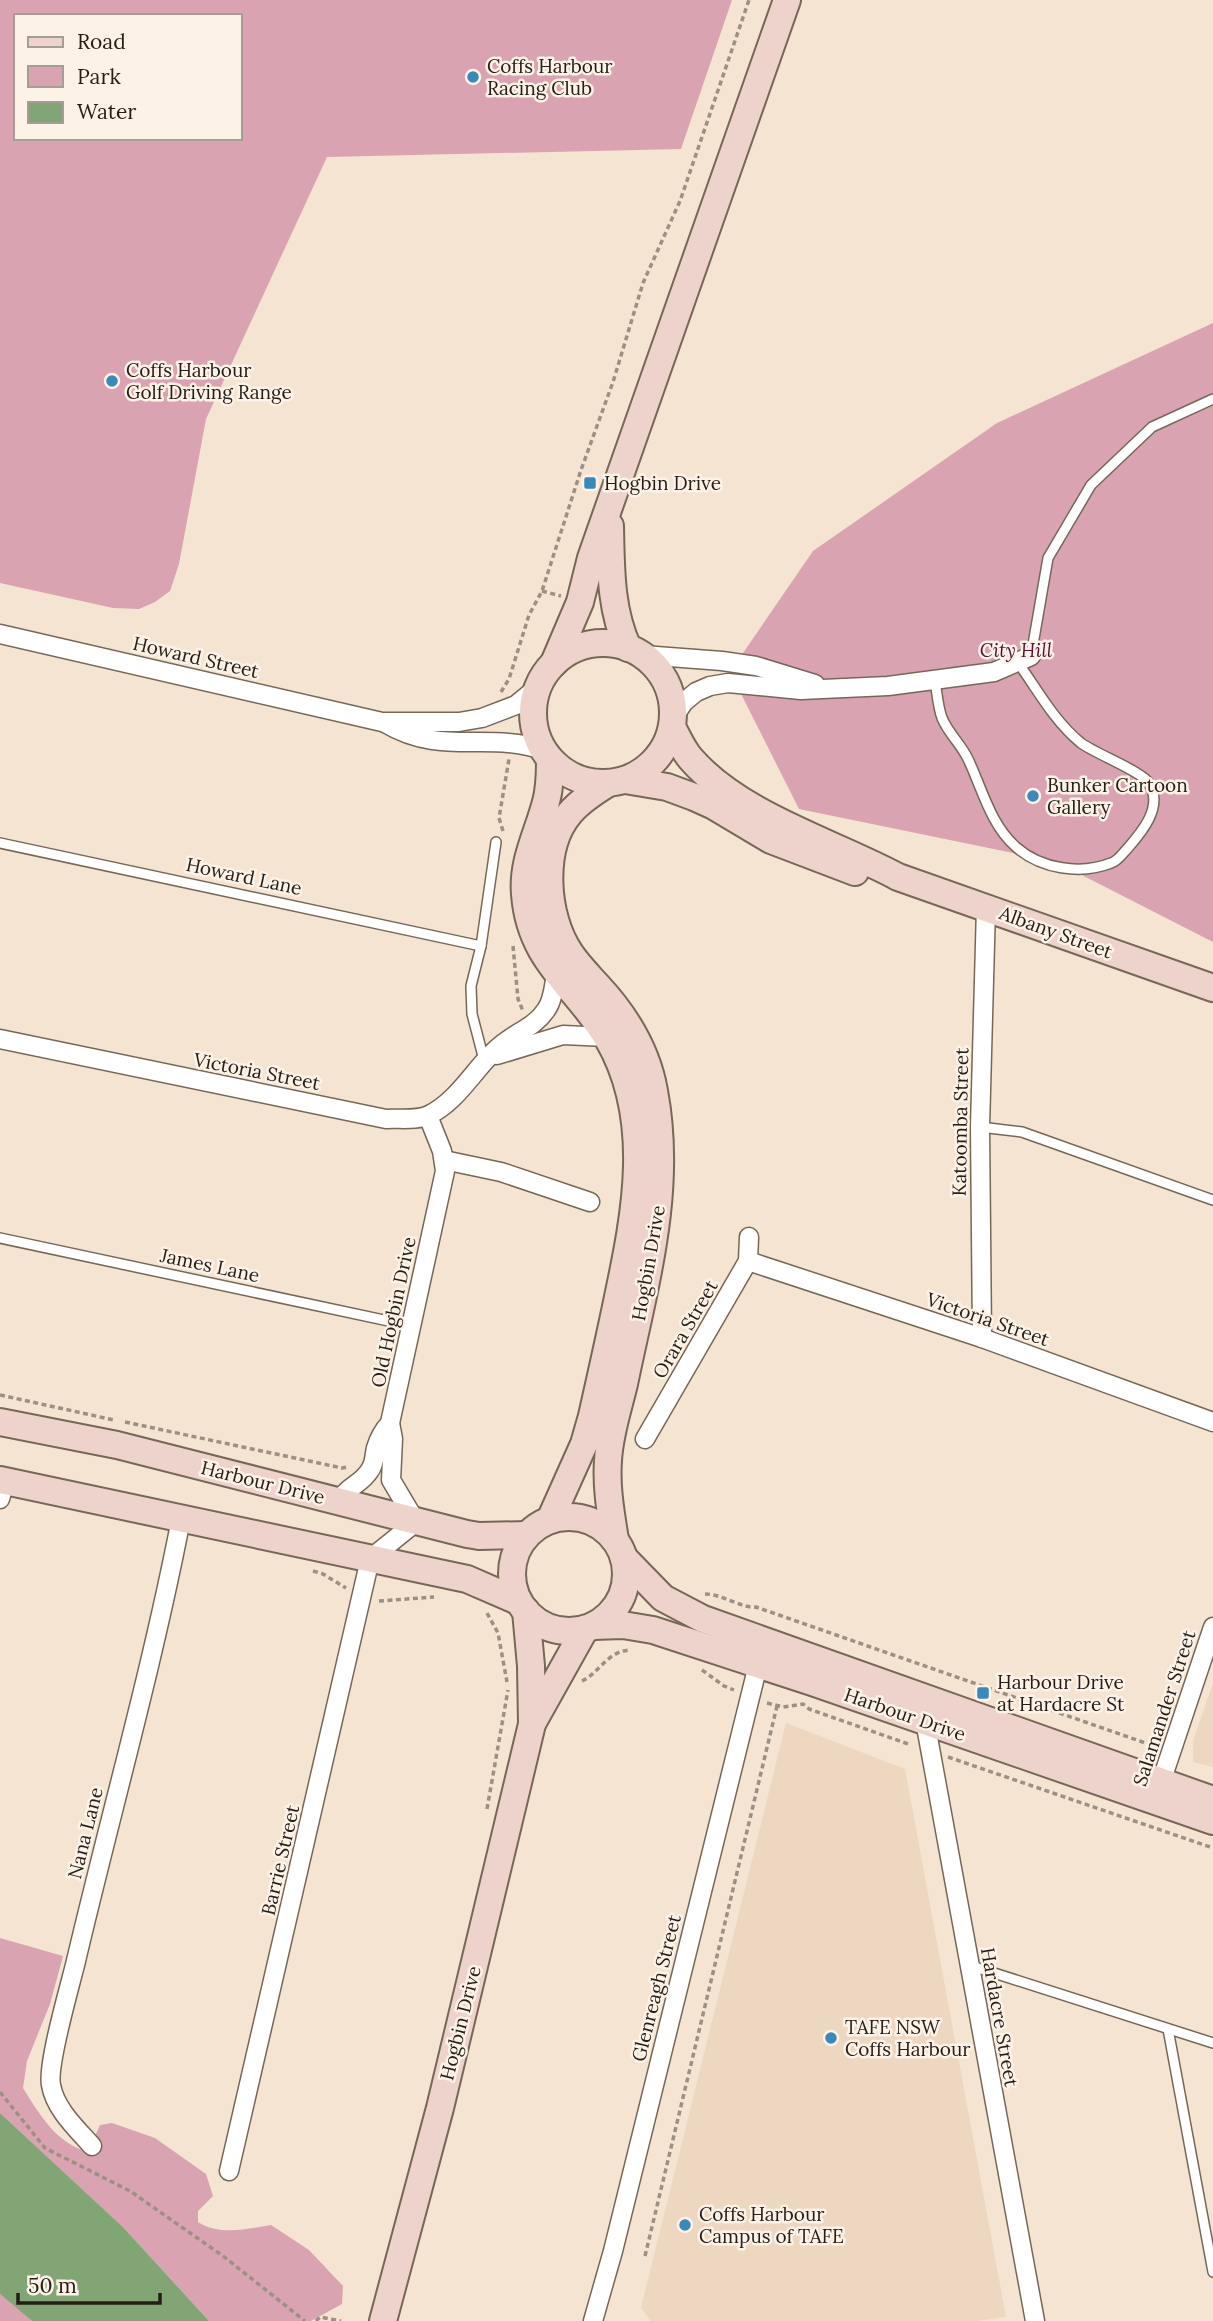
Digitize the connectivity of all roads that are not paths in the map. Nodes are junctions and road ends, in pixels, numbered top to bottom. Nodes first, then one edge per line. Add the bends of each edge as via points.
1 (787, 0) edge
2 (1213, 399) edge
3 (610, 510) junction
4 (0, 634) edge
5 (636, 652) junction
6 (1025, 660) junction
7 (554, 663) junction
8 (935, 681) junction
9 (538, 687) junction
10 (828, 688) junction
11 (383, 722) junction
12 (673, 722) junction
13 (546, 755) junction
14 (616, 782) junction
15 (496, 842) dead end
16 (0, 843) edge
17 (898, 877) junction
18 (986, 907) junction
19 (481, 946) junction
20 (556, 974) junction
21 (1213, 988) edge
22 (607, 1038) junction
23 (0, 1039) edge
24 (484, 1060) junction
25 (428, 1116) junction
26 (980, 1127) junction
27 (444, 1160) junction
28 (1213, 1200) edge
29 (590, 1202) dead end
30 (748, 1237) dead end
31 (0, 1238) edge
32 (748, 1261) junction
33 (412, 1326) junction
34 (982, 1338) junction
35 (0, 1422) edge
36 (1213, 1422) edge
37 (390, 1423) junction
38 (645, 1438) dead end
39 (2, 1487) edge
40 (339, 1502) junction
41 (181, 1519) junction
42 (550, 1520) junction
43 (416, 1522) junction
44 (527, 1535) junction
45 (620, 1549) junction
46 (370, 1559) junction
47 (522, 1606) junction
48 (589, 1627) junction
49 (1213, 1628) edge
50 (758, 1665) junction
51 (925, 1721) junction
52 (532, 1724) junction
53 (1158, 1792) junction
54 (1213, 1800) edge
55 (1213, 1821) edge
56 (969, 1965) junction
57 (1168, 2029) junction
58 (1213, 2043) edge
59 (92, 2146) dead end
60 (229, 2171) dead end
61 (1213, 2272) edge
62 (383, 2321) edge
63 (593, 2321) edge
64 (1035, 2321) edge

1 - 3 main road
2 - 6 lane via 1152,426 1091,485 1048,558
3 - 5 main road via 614,599 620,630
3 - 7 main road
4 - 11 street, Howard Street
5 - 7 main road via 609,643 589,645
5 - 10 street via 756,666
5 - 12 main road via 660,672 671,694
6 - 8 street via 994,672
6 - 8 lane via 1062,726 1099,754 1142,775 1153,790 1147,826 1115,862 1072,870 1028,856 1014,845 996,823 967,757 942,718
7 - 9 main road
8 - 10 street
9 - 11 street, Howard Street via 516,705 482,718
9 - 13 main road via 534,730
10 - 12 street via 710,686 684,702
11 - 13 street, Howard Street via 423,740 527,744
12 - 14 main road via 656,760 642,772
12 - 17 main road, Albany Street via 691,759 735,795 773,819
13 - 14 main road via 566,774 586,782
13 - 20 main road, Hogbin Drive via 547,801 531,843 524,891 527,915
14 - 17 main road, Albany Street via 667,788 694,797 771,840 857,872
14 - 45 main road, Hogbin Drive via 586,798 569,814 556,839 549,886 558,929 569,951 624,1018 642,1051 659,1121 655,1240 609,1449 609,1504
15 - 19 lane
16 - 19 lane, Howard Lane
17 - 18 main road, Albany Street
18 - 21 main road, Albany Street
18 - 26 street, Katoomba Street
19 - 24 lane via 471,986 472,1014
20 - 22 main road, Hogbin Drive
20 - 24 street via 549,1007
22 - 24 street via 563,1035
22 - 42 main road, Hogbin Drive via 632,1099 638,1161 633,1228 584,1444
23 - 25 street, Victoria Street via 386,1119
24 - 25 street via 447,1102
25 - 27 street, Old Hogbin Drive
26 - 28 lane via 1022,1132
26 - 34 street, Katoomba Street
27 - 29 street via 500,1172
27 - 33 street, Old Hogbin Drive
30 - 32 street
31 - 33 lane, James Lane
32 - 34 street, Victoria Street
32 - 38 street, Orara Street
33 - 37 street, Old Hogbin Drive
34 - 36 street, Victoria Street
35 - 40 main road, Harbour Drive via 117,1445
37 - 40 street, Old Hogbin Drive via 381,1434 373,1466 362,1481 346,1489
37 - 43 street via 391,1480
39 - 41 main road
40 - 43 main road, Harbour Drive
41 - 46 main road
41 - 59 street, Nana Lane via 50,2084 64,2114
42 - 44 main road
42 - 45 main road via 586,1520 602,1528
43 - 44 main road, Harbour Drive via 479,1536
43 - 46 street
44 - 47 main road via 512,1567
45 - 48 main road via 626,1574 620,1597 606,1617
45 - 53 main road, Harbour Drive via 663,1598 704,1619
46 - 47 main road via 467,1579
46 - 60 street, Barrie Street
47 - 48 main road via 552,1629
47 - 52 main road, Hogbin Drive via 531,1665
48 - 50 main road, Harbour Drive via 623,1625 653,1630
48 - 52 main road, Hogbin Drive
49 - 53 street, Salamander Street
50 - 51 main road, Harbour Drive
50 - 63 street, Glenreagh Street
51 - 53 main road, Harbour Drive
51 - 56 street, Hardacre Street
52 - 62 main road, Hogbin Drive via 440,2108
53 - 54 main road, Harbour Drive
53 - 55 main road, Harbour Drive
56 - 57 lane
56 - 64 street, Hardacre Street
57 - 58 lane
57 - 61 lane

